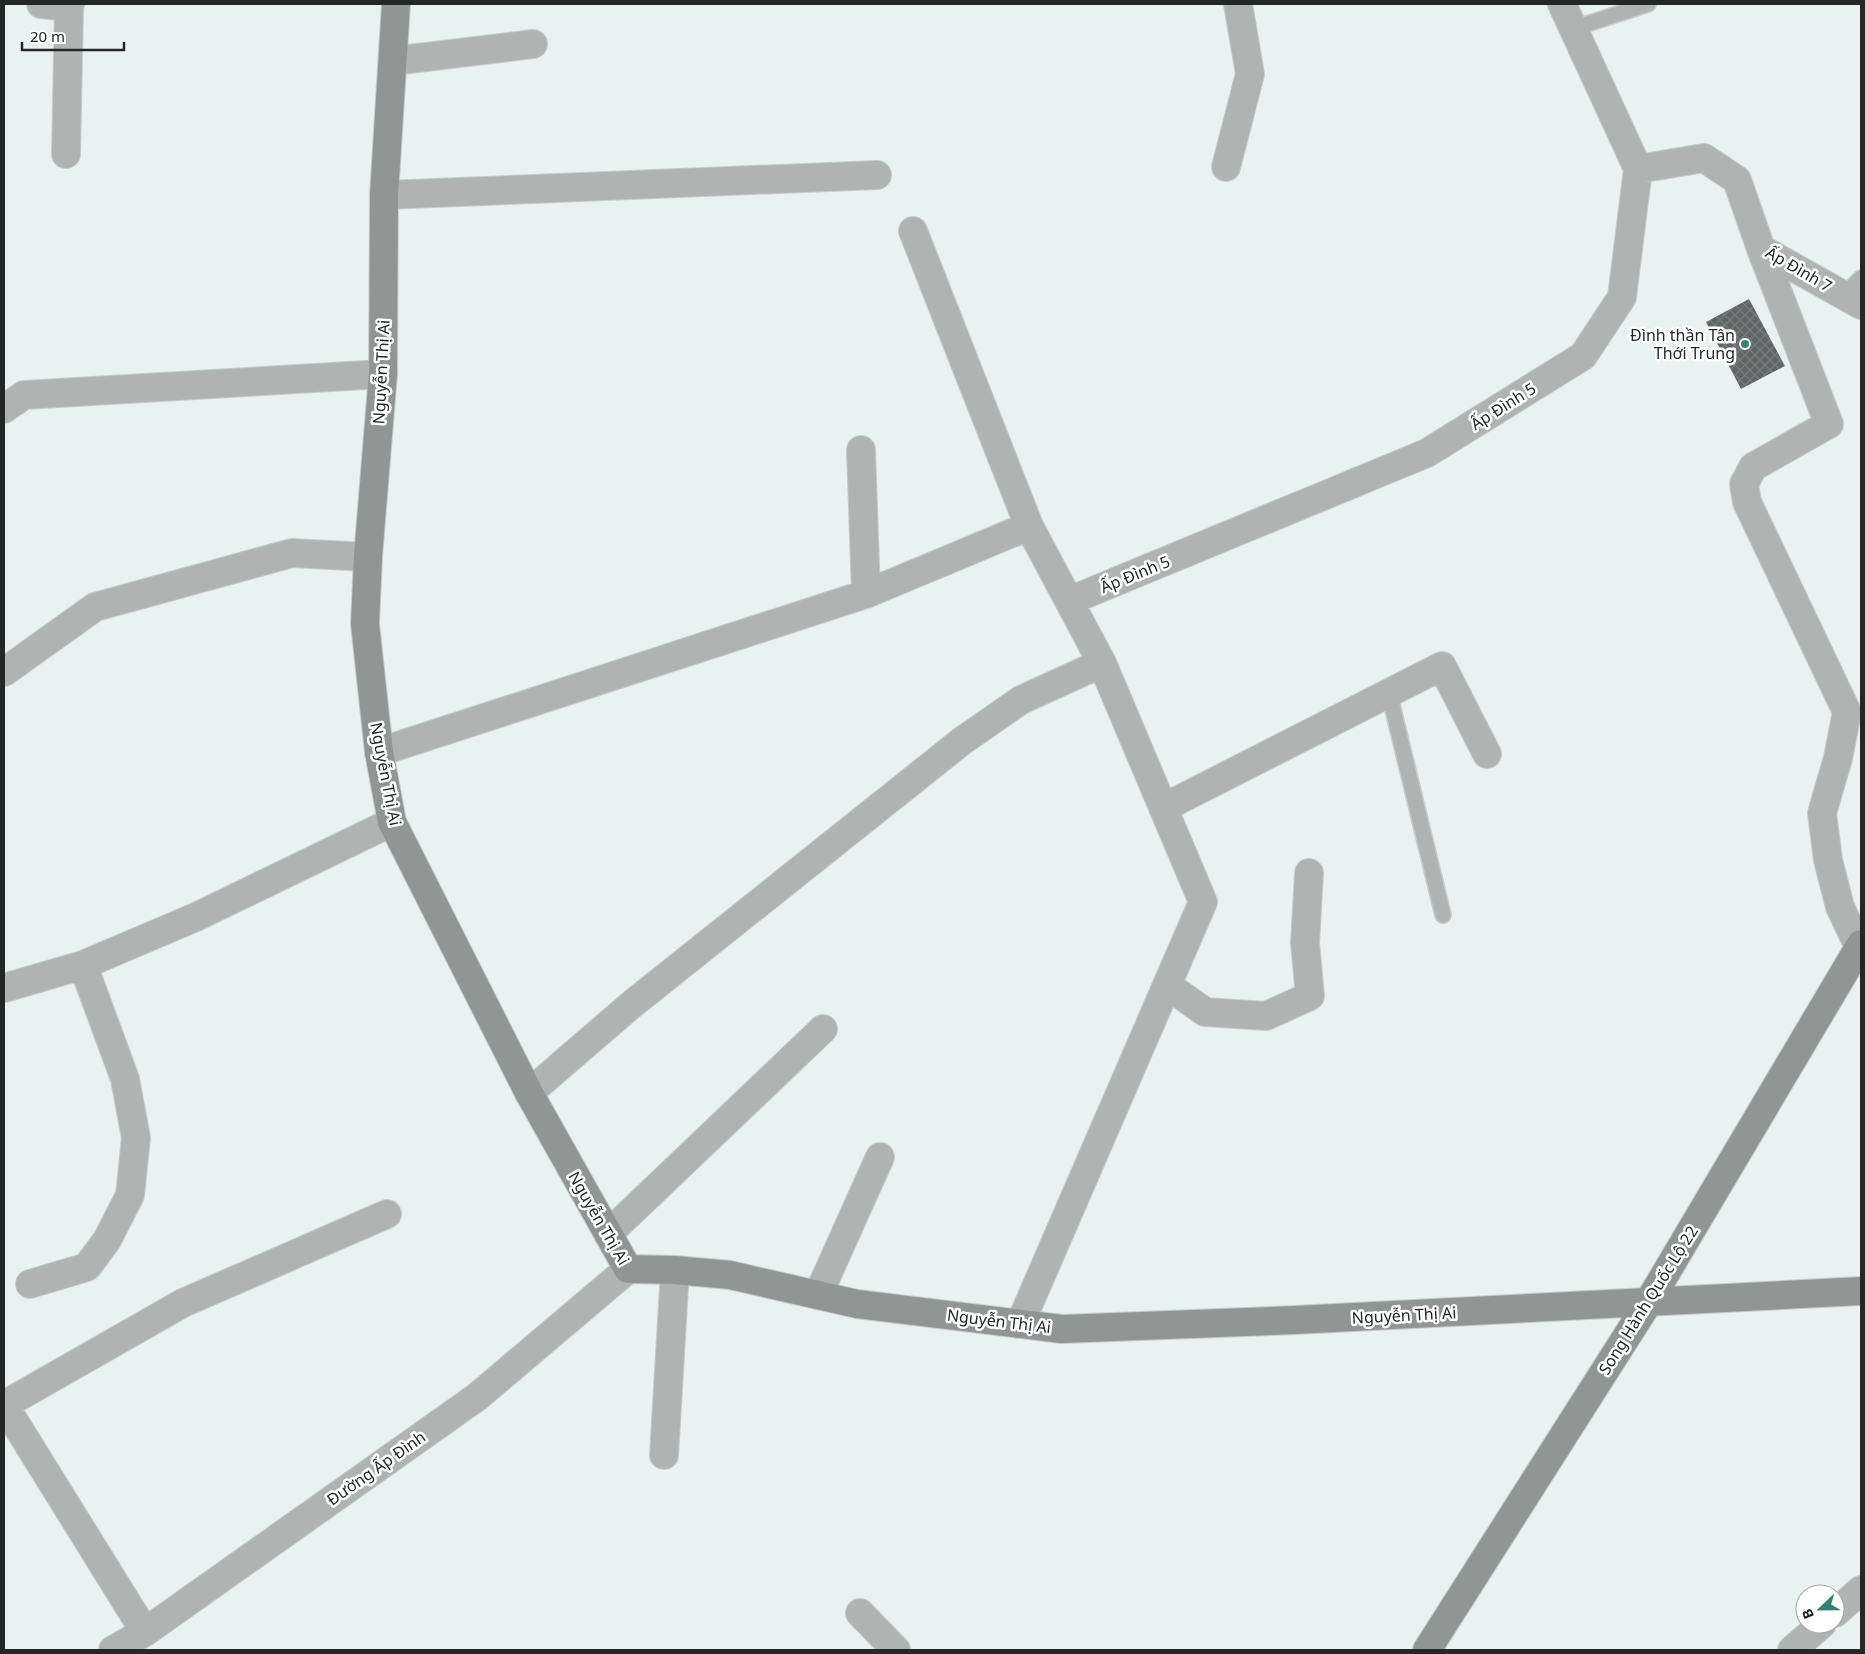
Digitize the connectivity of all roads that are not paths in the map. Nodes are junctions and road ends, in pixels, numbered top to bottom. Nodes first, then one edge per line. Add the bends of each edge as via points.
1 (41, 4) edge
2 (396, 4) edge
3 (1238, 4) edge
4 (1562, 4) edge
5 (1648, 4) edge
6 (69, 5) edge
7 (1575, 28) junction
8 (534, 44) dead end
9 (393, 61) junction
10 (66, 154) dead end
11 (1226, 167) dead end
12 (1638, 169) junction
13 (877, 175) dead end
14 (384, 195) junction
15 (913, 231) dead end
16 (1761, 249) junction
17 (1856, 293) edge
18 (383, 374) junction
19 (4, 409) edge
20 (861, 450) dead end
21 (1029, 526) junction
22 (368, 557) junction
23 (866, 594) junction
24 (1069, 601) junction
25 (1102, 663) junction
26 (4, 672) edge
27 (1389, 693) junction
28 (379, 752) junction
29 (1487, 754) dead end
30 (1163, 808) junction
31 (392, 822) junction
32 (1309, 874) dead end
33 (1442, 916) dead end
34 (1860, 946) edge
35 (83, 965) junction
36 (1167, 985) junction
37 (4, 988) edge
38 (823, 1029) dead end
39 (529, 1093) junction
40 (880, 1157) dead end
41 (387, 1214) dead end
42 (608, 1234) junction
43 (628, 1270) junction
44 (675, 1270) junction
45 (30, 1284) dead end
46 (1861, 1291) edge
47 (818, 1295) junction
48 (1648, 1303) junction
49 (1020, 1324) junction
50 (4, 1405) edge
51 (664, 1455) dead end
52 (1861, 1590) edge
53 (1845, 1604) edge
54 (860, 1613) dead end
55 (145, 1632) junction
56 (1810, 1634) edge
57 (113, 1650) edge
58 (896, 1650) edge
59 (1427, 1650) edge
60 (1792, 1650) edge

1 - 6 street
2 - 9 street, Nguyễn Thị Ai
3 - 11 street via 1250,74
4 - 7 street
5 - 7 lane
6 - 10 street
7 - 12 street
8 - 9 street
9 - 14 street, Nguyễn Thị Ai
12 - 16 street, Ấp Đình 7 via 1704,158 1737,180
12 - 24 street, Ấp Đình 5 via 1622,297 1583,356 1427,453
13 - 14 street
14 - 18 street, Nguyễn Thị Ai
15 - 21 street
16 - 17 street, Ấp Đình 7
16 - 34 street via 1829,424 1752,467 1744,484 1747,502 1847,712 1822,813 1828,860 1840,907
18 - 19 street via 24,395
18 - 22 street, Nguyễn Thị Ai
20 - 23 street
21 - 23 street
21 - 24 street
22 - 26 street via 292,553 95,607
22 - 28 street, Nguyễn Thị Ai via 366,624
23 - 28 street
24 - 25 street
25 - 30 street
25 - 39 street via 1021,700 962,740 631,1005
27 - 29 street via 1442,666
27 - 30 street
27 - 33 lane
28 - 31 street, Nguyễn Thị Ai
30 - 36 street via 1203,902
31 - 35 street via 196,916
31 - 39 street, Nguyễn Thị Ai
32 - 36 street via 1305,943 1310,996 1266,1016 1205,1012
34 - 48 street, Song Hành Quốc Lộ 22
35 - 37 street
35 - 45 street via 125,1079 136,1138 130,1195 107,1240 87,1266
36 - 49 street
38 - 42 street
39 - 42 street, Nguyễn Thị Ai
40 - 47 street
41 - 50 street via 183,1303
42 - 43 street, Nguyễn Thị Ai
43 - 44 street, Nguyễn Thị Ai
43 - 55 street, Đường Ấp Đình via 477,1397
44 - 47 street, Nguyễn Thị Ai via 730,1275
44 - 51 street
46 - 48 street, Nguyễn Thị Ai
47 - 49 street, Nguyễn Thị Ai via 857,1304
48 - 49 street, Nguyễn Thị Ai via 1062,1329
48 - 59 street, Song Hành Quốc Lộ 22
50 - 55 street
52 - 53 street
54 - 58 street
55 - 57 street, Đường Ấp Đình
56 - 60 street

